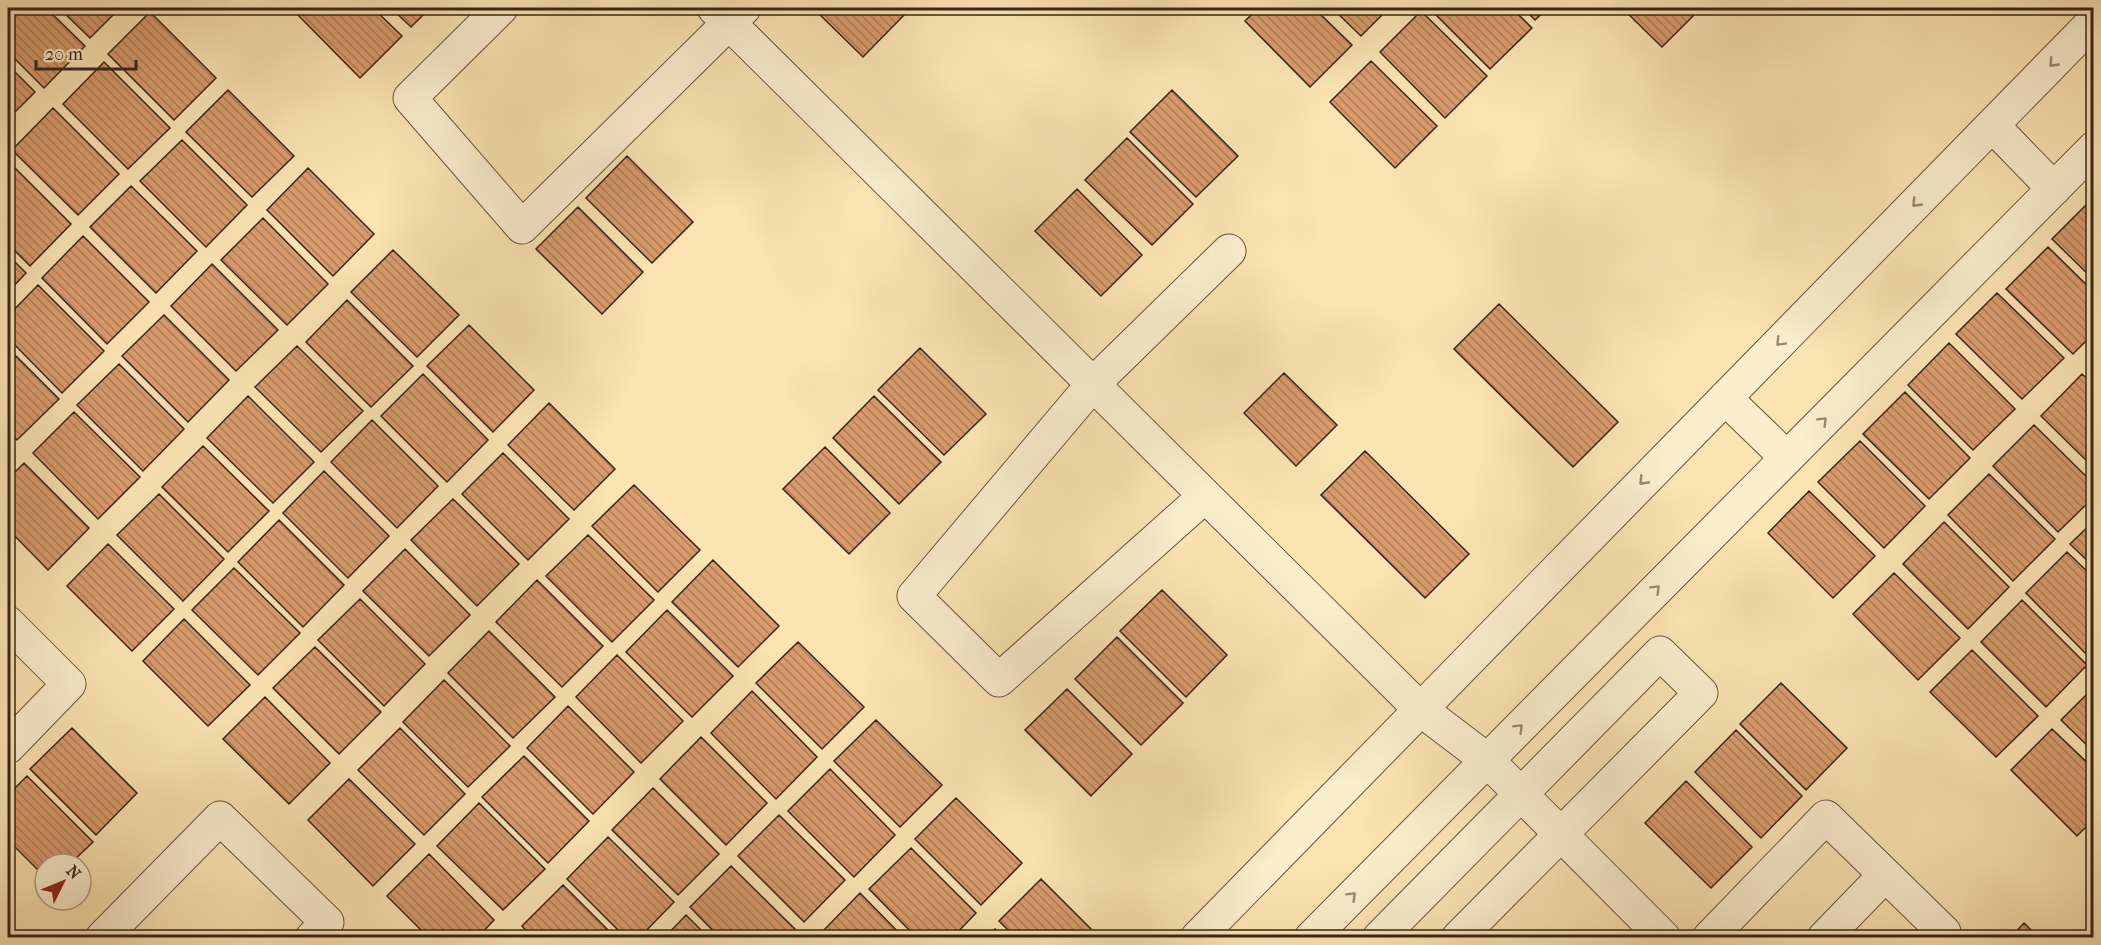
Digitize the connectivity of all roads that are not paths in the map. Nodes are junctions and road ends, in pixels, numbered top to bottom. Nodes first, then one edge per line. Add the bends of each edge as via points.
1 (501, 8) edge
2 (729, 13) edge
3 (2094, 21) edge
4 (1992, 125) junction
5 (2094, 148) edge
6 (2054, 189) junction
7 (1229, 251) dead end
8 (1093, 384) junction
9 (1725, 398) junction
10 (1787, 458) junction
11 (1205, 496) junction
12 (8, 623) edge
13 (1420, 709) junction
14 (8, 747) edge
15 (1487, 760) junction
16 (1521, 794) junction
17 (1561, 834) junction
18 (1885, 875) junction
19 (102, 938) edge
20 (312, 938) edge
21 (1197, 938) edge
22 (1311, 938) edge
23 (1379, 938) edge
24 (1458, 938) edge
25 (1664, 938) edge
26 (1709, 938) edge
27 (1824, 938) edge
28 (1939, 938) edge

1 - 2 street via 410,98 522,227
2 - 8 street
3 -> 4 street
4 - 6 street
4 -> 9 street
5 - 6 street
10 -> 6 street
7 - 8 street
8 - 11 street
8 - 11 street via 914,596 957,639 999,680
9 - 10 street
9 -> 13 street
15 -> 10 street
11 - 13 street
12 - 14 street via 69,684
13 - 15 street
13 - 21 street
15 - 16 street
22 -> 15 street
16 - 17 street
16 - 17 street via 1660,653 1701,693
16 - 23 street
17 - 24 street
17 - 25 street
18 - 26 street via 1826,817
18 - 27 street
18 - 28 street via 1944,932
19 - 20 street via 220,818 327,922

